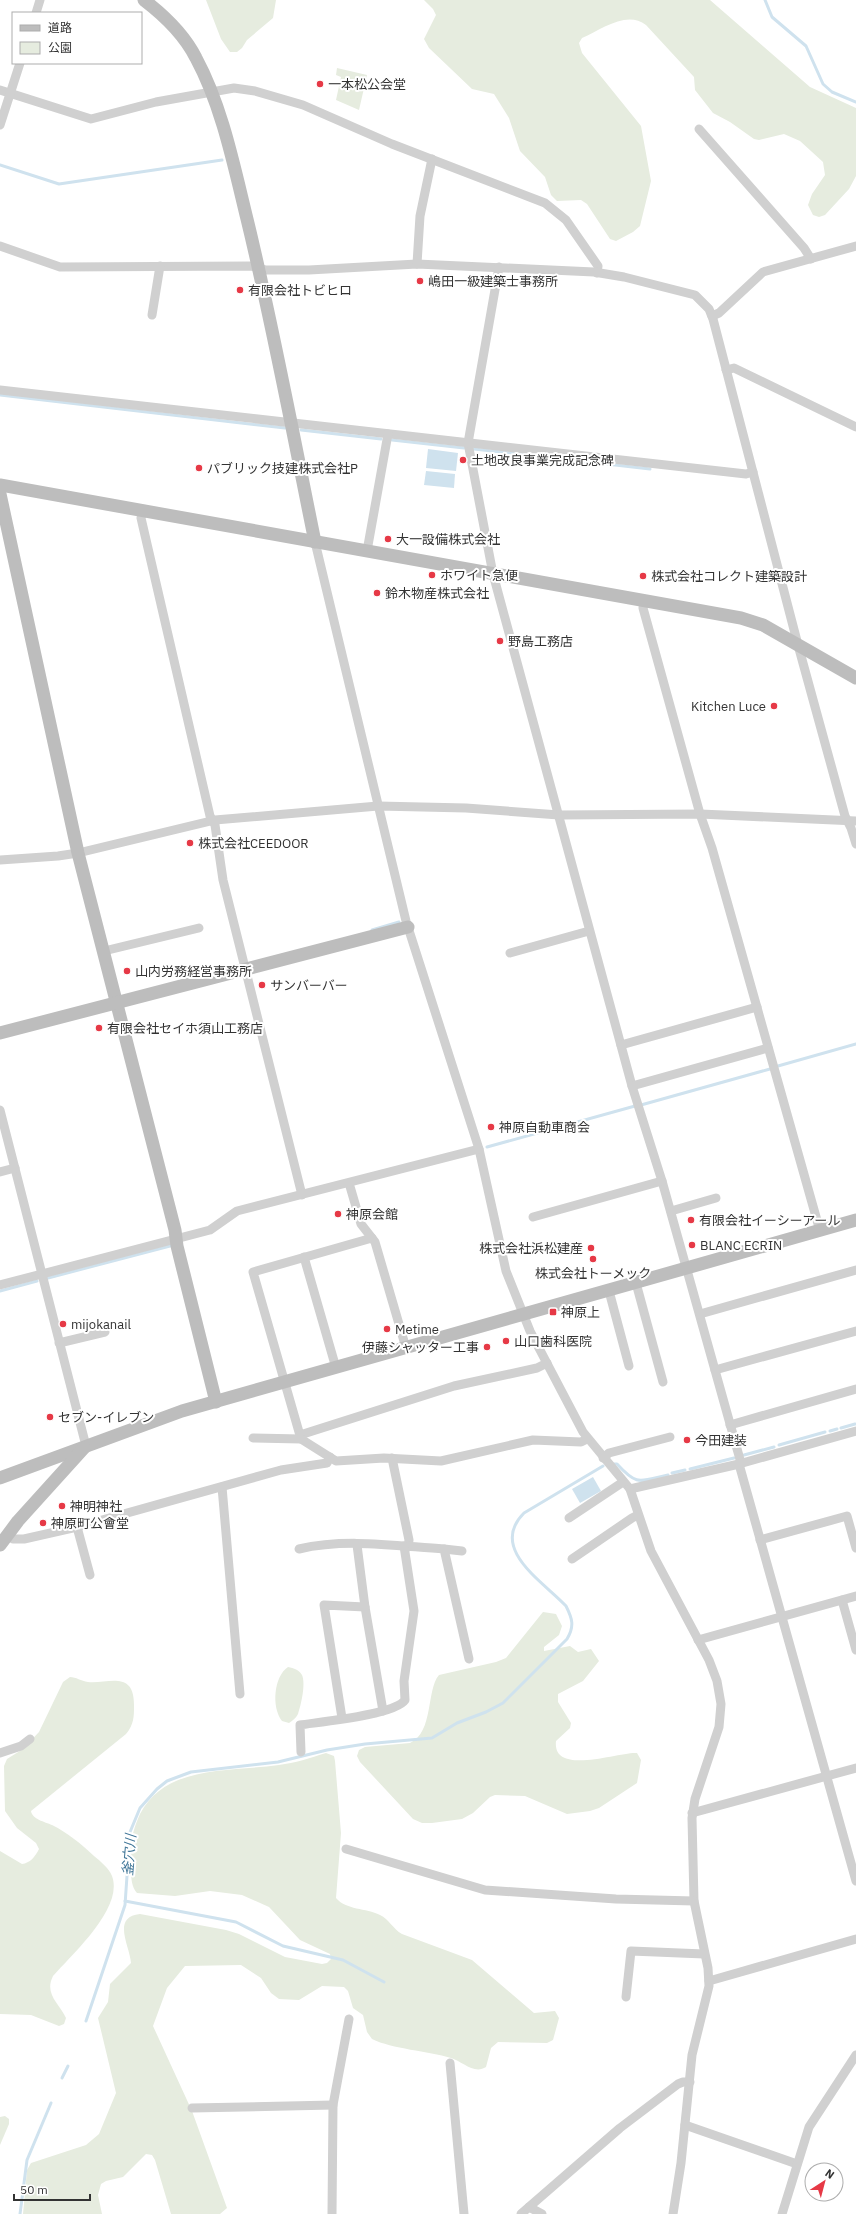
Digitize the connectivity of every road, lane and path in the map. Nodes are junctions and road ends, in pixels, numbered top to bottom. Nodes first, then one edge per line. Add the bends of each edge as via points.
1 (40, 0) edge
2 (144, 0) edge
3 (36, 12) edge
4 (20, 64) edge
5 (0, 90) edge
6 (210, 92) junction
7 (10, 93) junction
8 (0, 125) edge
9 (699, 129) dead end
10 (432, 159) junction
11 (0, 246) edge
12 (856, 246) edge
13 (810, 259) junction
14 (417, 264) junction
15 (160, 266) junction
16 (499, 267) junction
17 (259, 268) junction
18 (597, 272) junction
19 (152, 315) dead end
20 (712, 316) junction
21 (726, 370) junction
22 (0, 390) edge
23 (291, 424) junction
24 (856, 427) edge
25 (388, 434) junction
26 (468, 443) junction
27 (753, 472) junction
28 (0, 489) edge
29 (143, 511) junction
30 (315, 542) junction
31 (367, 551) junction
32 (493, 574) junction
33 (644, 601) junction
34 (798, 645) junction
35 (856, 678) edge
36 (378, 806) junction
37 (700, 814) junction
38 (559, 815) junction
39 (212, 821) junction
40 (852, 821) edge
41 (856, 844) edge
42 (78, 853) junction
43 (0, 860) edge
44 (408, 926) junction
45 (199, 928) dead end
46 (589, 931) junction
47 (104, 951) junction
48 (510, 953) dead end
49 (245, 969) junction
50 (117, 1003) junction
51 (757, 1007) junction
52 (0, 1033) edge
53 (621, 1045) junction
54 (768, 1048) junction
55 (632, 1086) junction
56 (0, 1110) edge
57 (3, 1133) edge
58 (479, 1149) junction
59 (15, 1168) junction
60 (0, 1172) edge
61 (662, 1181) junction
62 (349, 1183) junction
63 (302, 1195) junction
64 (716, 1198) dead end
65 (671, 1211) junction
66 (533, 1217) dead end
67 (856, 1220) edge
68 (820, 1231) junction
69 (176, 1238) junction
70 (372, 1238) junction
71 (304, 1257) junction
72 (687, 1268) junction
73 (856, 1270) edge
74 (42, 1274) junction
75 (636, 1283) junction
76 (0, 1285) edge
77 (608, 1290) junction
78 (700, 1314) junction
79 (523, 1315) junction
80 (856, 1331) edge
81 (105, 1332) dead end
82 (59, 1343) junction
83 (406, 1348) junction
84 (547, 1363) junction
85 (629, 1366) dead end
86 (336, 1368) junction
87 (715, 1370) junction
88 (285, 1382) junction
89 (663, 1382) dead end
90 (856, 1389) edge
91 (216, 1402) junction
92 (730, 1425) junction
93 (856, 1431) edge
94 (301, 1437) junction
95 (670, 1437) dead end
96 (253, 1438) dead end
97 (587, 1439) junction
98 (86, 1446) junction
99 (330, 1458) junction
100 (392, 1458) junction
101 (603, 1458) junction
102 (740, 1463) junction
103 (0, 1478) edge
104 (624, 1482) junction
105 (222, 1487) junction
106 (630, 1489) junction
107 (638, 1515) junction
108 (569, 1518) dead end
109 (77, 1527) junction
110 (4, 1540) edge
111 (760, 1540) junction
112 (357, 1545) junction
113 (406, 1546) junction
114 (856, 1548) edge
115 (299, 1549) dead end
116 (444, 1549) junction
117 (462, 1551) dead end
118 (572, 1559) dead end
119 (90, 1575) dead end
120 (856, 1596) edge
121 (842, 1600) junction
122 (365, 1607) junction
123 (782, 1617) junction
124 (698, 1640) junction
125 (856, 1650) edge
126 (469, 1659) dead end
127 (240, 1694) dead end
128 (383, 1711) junction
129 (342, 1718) junction
130 (30, 1739) dead end
131 (301, 1752) dead end
132 (0, 1753) edge
133 (856, 1768) edge
134 (826, 1776) junction
135 (692, 1814) junction
136 (346, 1849) dead end
137 (856, 1881) edge
138 (694, 1900) junction
139 (856, 1939) edge
140 (704, 1954) junction
141 (709, 1981) junction
142 (626, 1997) dead end
143 (349, 2019) dead end
144 (856, 2055) edge
145 (450, 2063) dead end
146 (690, 2082) junction
147 (333, 2105) junction
148 (192, 2108) dead end
149 (685, 2125) junction
150 (797, 2164) junction
151 (528, 2207) junction
152 (332, 2214) edge
153 (464, 2214) edge
154 (521, 2214) edge
155 (542, 2214) edge
156 (673, 2214) edge
157 (782, 2214) edge

1 - 3 street
2 - 6 street via 169,20 189,45
4 - 7 street
5 - 7 street
6 - 7 street via 156,102 91,119
6 - 10 street via 245,89 303,105
6 - 17 street via 229,148
7 - 8 street
9 - 13 street via 804,248
10 - 14 street via 420,216
10 - 18 street via 545,202 566,220 598,266
11 - 15 street via 60,267
12 - 13 street
13 - 20 street via 763,272 719,313
14 - 16 street
14 - 17 street via 309,270
15 - 17 street
15 - 19 street
16 - 18 street
16 - 26 street
17 - 23 street
18 - 20 street via 685,292 703,302
20 - 21 street
21 - 24 street via 734,368
21 - 27 street
22 - 23 street
23 - 25 street
23 - 30 street
25 - 26 street
25 - 31 street
26 - 27 street via 746,474
26 - 32 street
27 - 34 street
28 - 29 street
28 - 42 street
29 - 30 street
29 - 39 street via 143,526
30 - 31 street
30 - 36 street
31 - 32 street
32 - 33 street
32 - 38 street
33 - 34 street via 752,621
33 - 37 street via 643,608
34 - 35 street
34 - 40 street
36 - 38 street via 466,808
36 - 39 street
36 - 44 street
37 - 38 street
37 - 40 street
37 - 51 street
38 - 46 street
39 - 42 street
39 - 49 street via 215,825 224,880
40 - 41 street
42 - 43 street
42 - 47 street
44 - 49 street
44 - 58 street
45 - 47 street
46 - 48 street
46 - 53 street
47 - 50 street
49 - 50 street
49 - 63 street
50 - 52 street
50 - 69 street
51 - 53 street
51 - 54 street
53 - 55 street
54 - 55 street
54 - 68 street
55 - 61 street
56 - 57 street
57 - 59 street
58 - 62 street
58 - 79 street via 504,1266
59 - 60 street
59 - 74 street
61 - 65 street
61 - 66 street
62 - 63 street
62 - 70 street via 361,1224
63 - 69 street via 237,1211 210,1230
64 - 65 street
65 - 72 street
67 - 68 street
68 - 72 street
69 - 74 street
69 - 91 street
70 - 71 street
70 - 83 street
71 - 86 street
71 - 88 street via 253,1272
72 - 75 street
72 - 78 street
73 - 78 street
74 - 76 street
74 - 82 street
75 - 77 street
75 - 89 street
77 - 79 street
77 - 85 street
78 - 87 street
79 - 83 street
79 - 84 street
80 - 87 street
81 - 82 street
82 - 98 street
83 - 86 street
84 - 94 street via 537,1368 454,1386
84 - 97 street
86 - 88 street
87 - 92 street
88 - 91 street
88 - 94 street
90 - 92 street
91 - 98 street via 172,1414
92 - 102 street
93 - 102 street
94 - 96 street
94 - 99 street
95 - 101 street via 609,1453
97 - 100 street via 581,1442 533,1440 441,1462
97 - 101 street
98 - 103 street
98 - 110 street
99 - 100 street via 336,1461
99 - 105 street via 327,1463 281,1470
100 - 113 street via 409,1540
101 - 104 street
102 - 106 street
102 - 111 street
104 - 106 street
104 - 108 street
105 - 109 street
105 - 127 street
106 - 107 street
107 - 118 street
107 - 124 street via 656,1561
109 - 110 street via 72,1526 24,1540
109 - 119 street
111 - 114 street via 847,1516
111 - 123 street
112 - 113 street
112 - 115 street via 321,1544
112 - 122 street
113 - 116 street
113 - 128 street via 414,1611 404,1681 406,1696 400,1705
116 - 117 street
116 - 126 street
120 - 121 street
121 - 123 street
121 - 125 street
122 - 128 street
122 - 129 street via 324,1605
123 - 124 street
123 - 134 street
124 - 135 street via 717,1681 720,1715 716,1738
128 - 129 street
129 - 131 street via 300,1725
130 - 132 street via 11,1751
133 - 134 street
134 - 135 street
134 - 137 street
135 - 138 street
136 - 138 street via 485,1890 616,1899
138 - 140 street
139 - 141 street
140 - 141 street
140 - 142 street via 631,1951
141 - 146 street via 694,2049
143 - 147 street
144 - 150 street via 809,2127
145 - 153 street
146 - 149 street
146 - 151 street via 678,2084 636,2115
147 - 148 street
147 - 152 street
149 - 150 street
149 - 156 street
150 - 157 street
151 - 154 street
151 - 155 street

